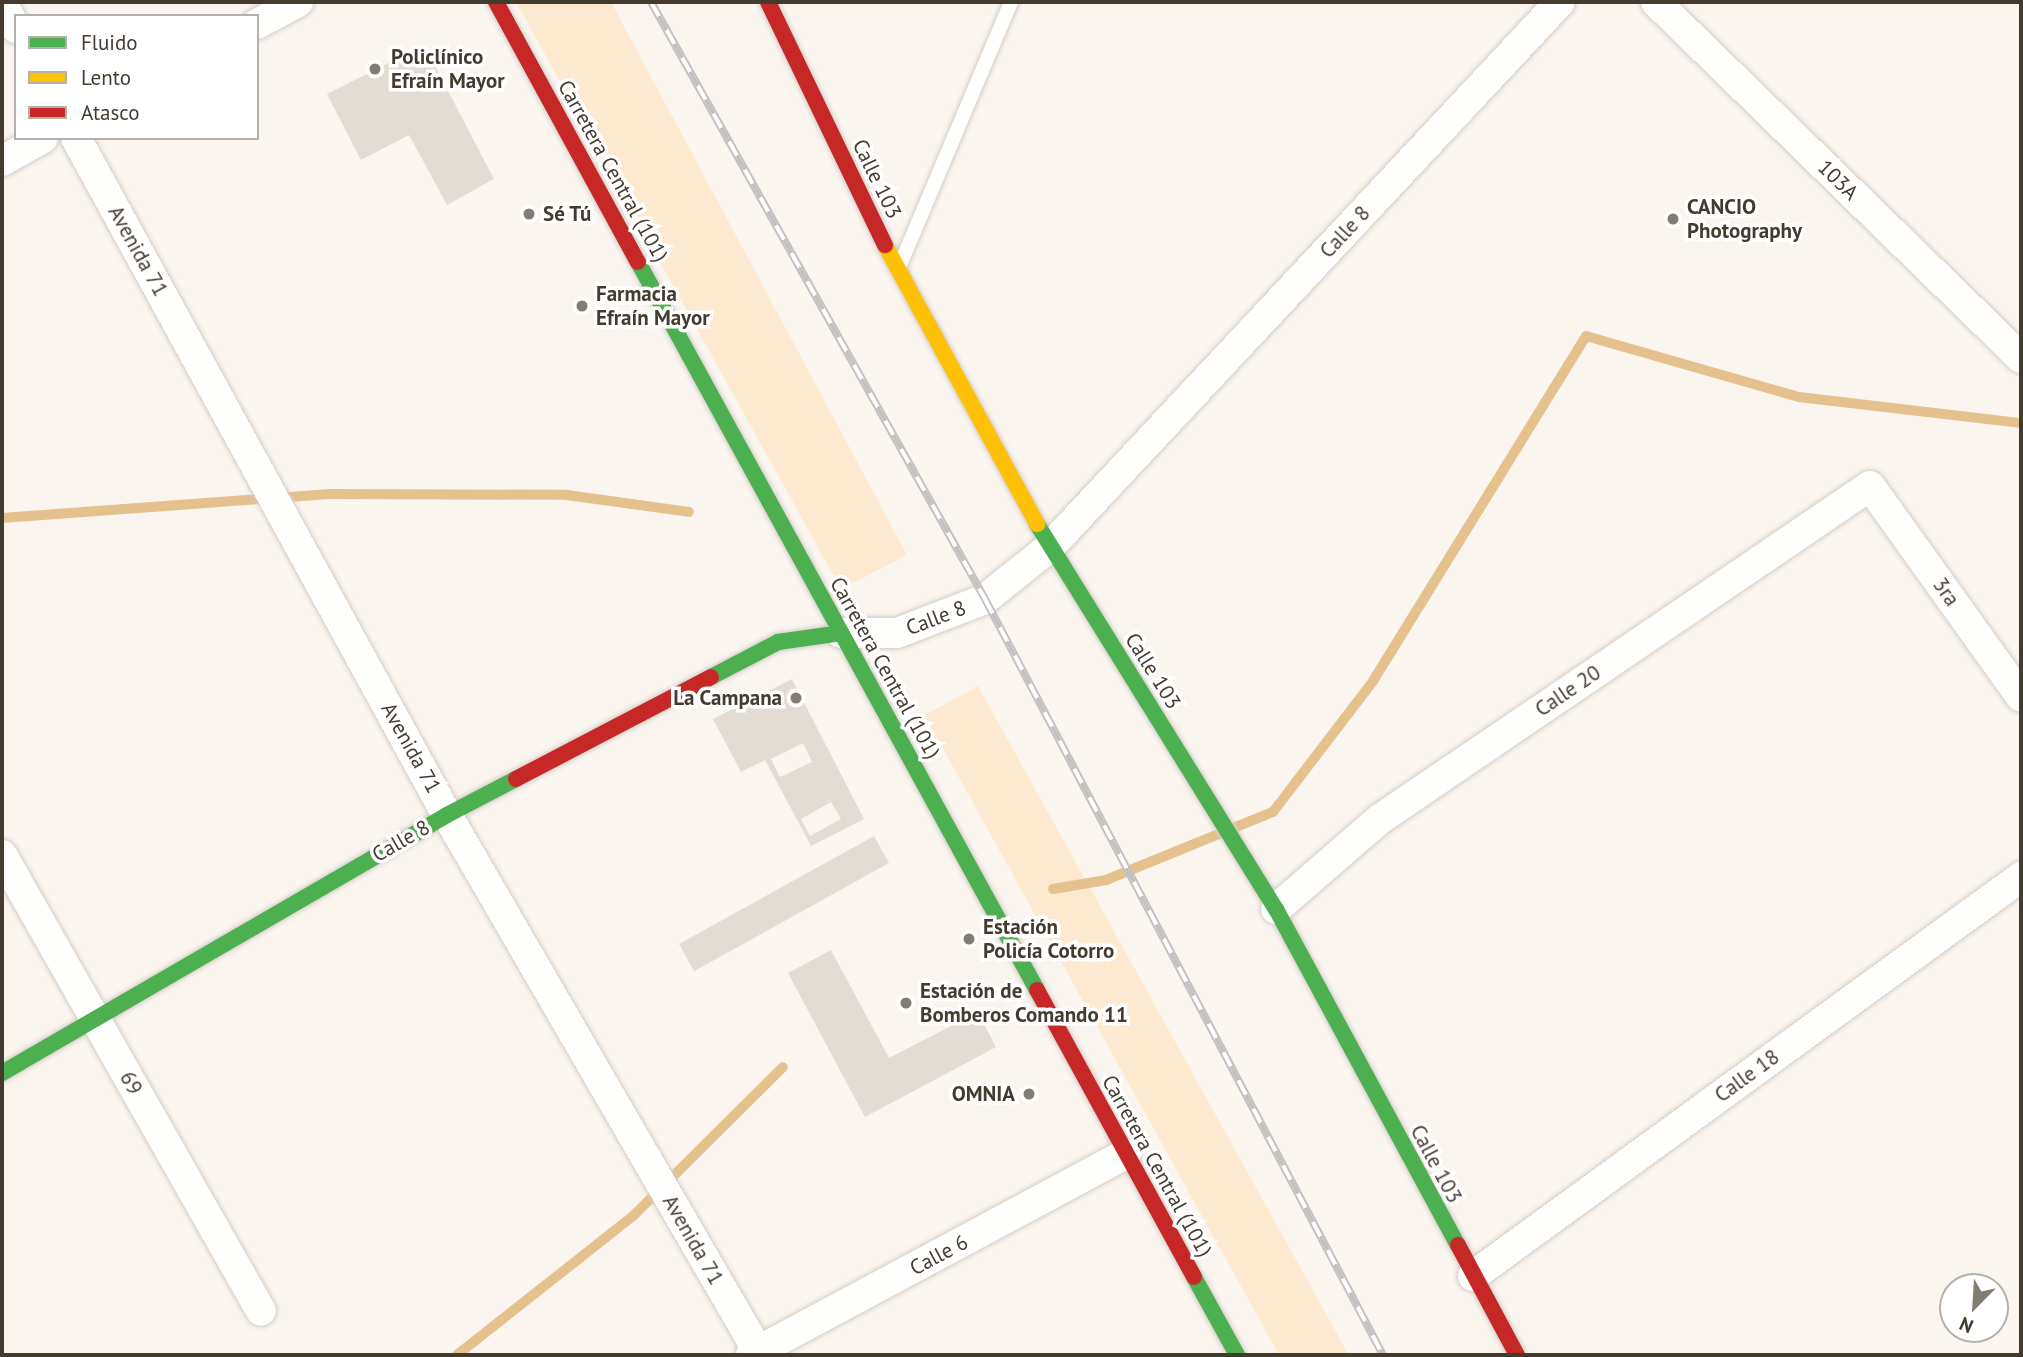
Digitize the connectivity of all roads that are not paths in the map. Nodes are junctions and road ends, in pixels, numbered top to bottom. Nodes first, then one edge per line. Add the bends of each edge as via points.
1 (298, 2) edge
2 (496, 2) edge
3 (768, 2) edge
4 (1011, 2) edge
5 (1560, 2) edge
6 (1656, 2) edge
7 (2, 3) edge
8 (259, 23) edge
9 (14, 24) edge
10 (39, 140) edge
11 (77, 140) edge
12 (2, 161) edge
13 (898, 272) junction
14 (2021, 358) edge
15 (1870, 486) joint
16 (1050, 547) junction
17 (841, 633) junction
18 (2021, 698) edge
19 (447, 815) junction
20 (2, 855) edge
21 (2021, 877) edge
22 (1276, 909) junction
23 (95, 1019) junction
24 (2, 1073) edge
25 (1126, 1154) junction
26 (1473, 1276) junction
27 (261, 1311) dead end
28 (754, 1353) edge
29 (1237, 1355) edge
30 (1517, 1355) edge

1 - 8 street
2 - 17 street, Carretera Central (101)
3 - 13 street, Calle 103
4 - 13 lane
5 - 16 street, Calle 8
6 - 14 street, 103A
7 - 9 street
10 - 12 street
11 - 19 street, Avenida 71
13 - 16 street, Calle 103
15 - 18 street, 3ra
15 - 22 street, Calle 20 via 1380,819
16 - 17 street, Calle 8 via 985,598 897,633
16 - 22 street, Calle 103
17 - 19 street, Calle 8 via 778,642
17 - 25 street, Carretera Central (101)
19 - 23 street, Calle 8
19 - 28 street, Avenida 71
20 - 23 street, 69
21 - 26 street, Calle 18
22 - 26 street, Calle 103
23 - 24 street, Calle 8
23 - 27 street, 69
25 - 28 street, Calle 6
25 - 29 street, Carretera Central (101)
26 - 30 street, Calle 103

